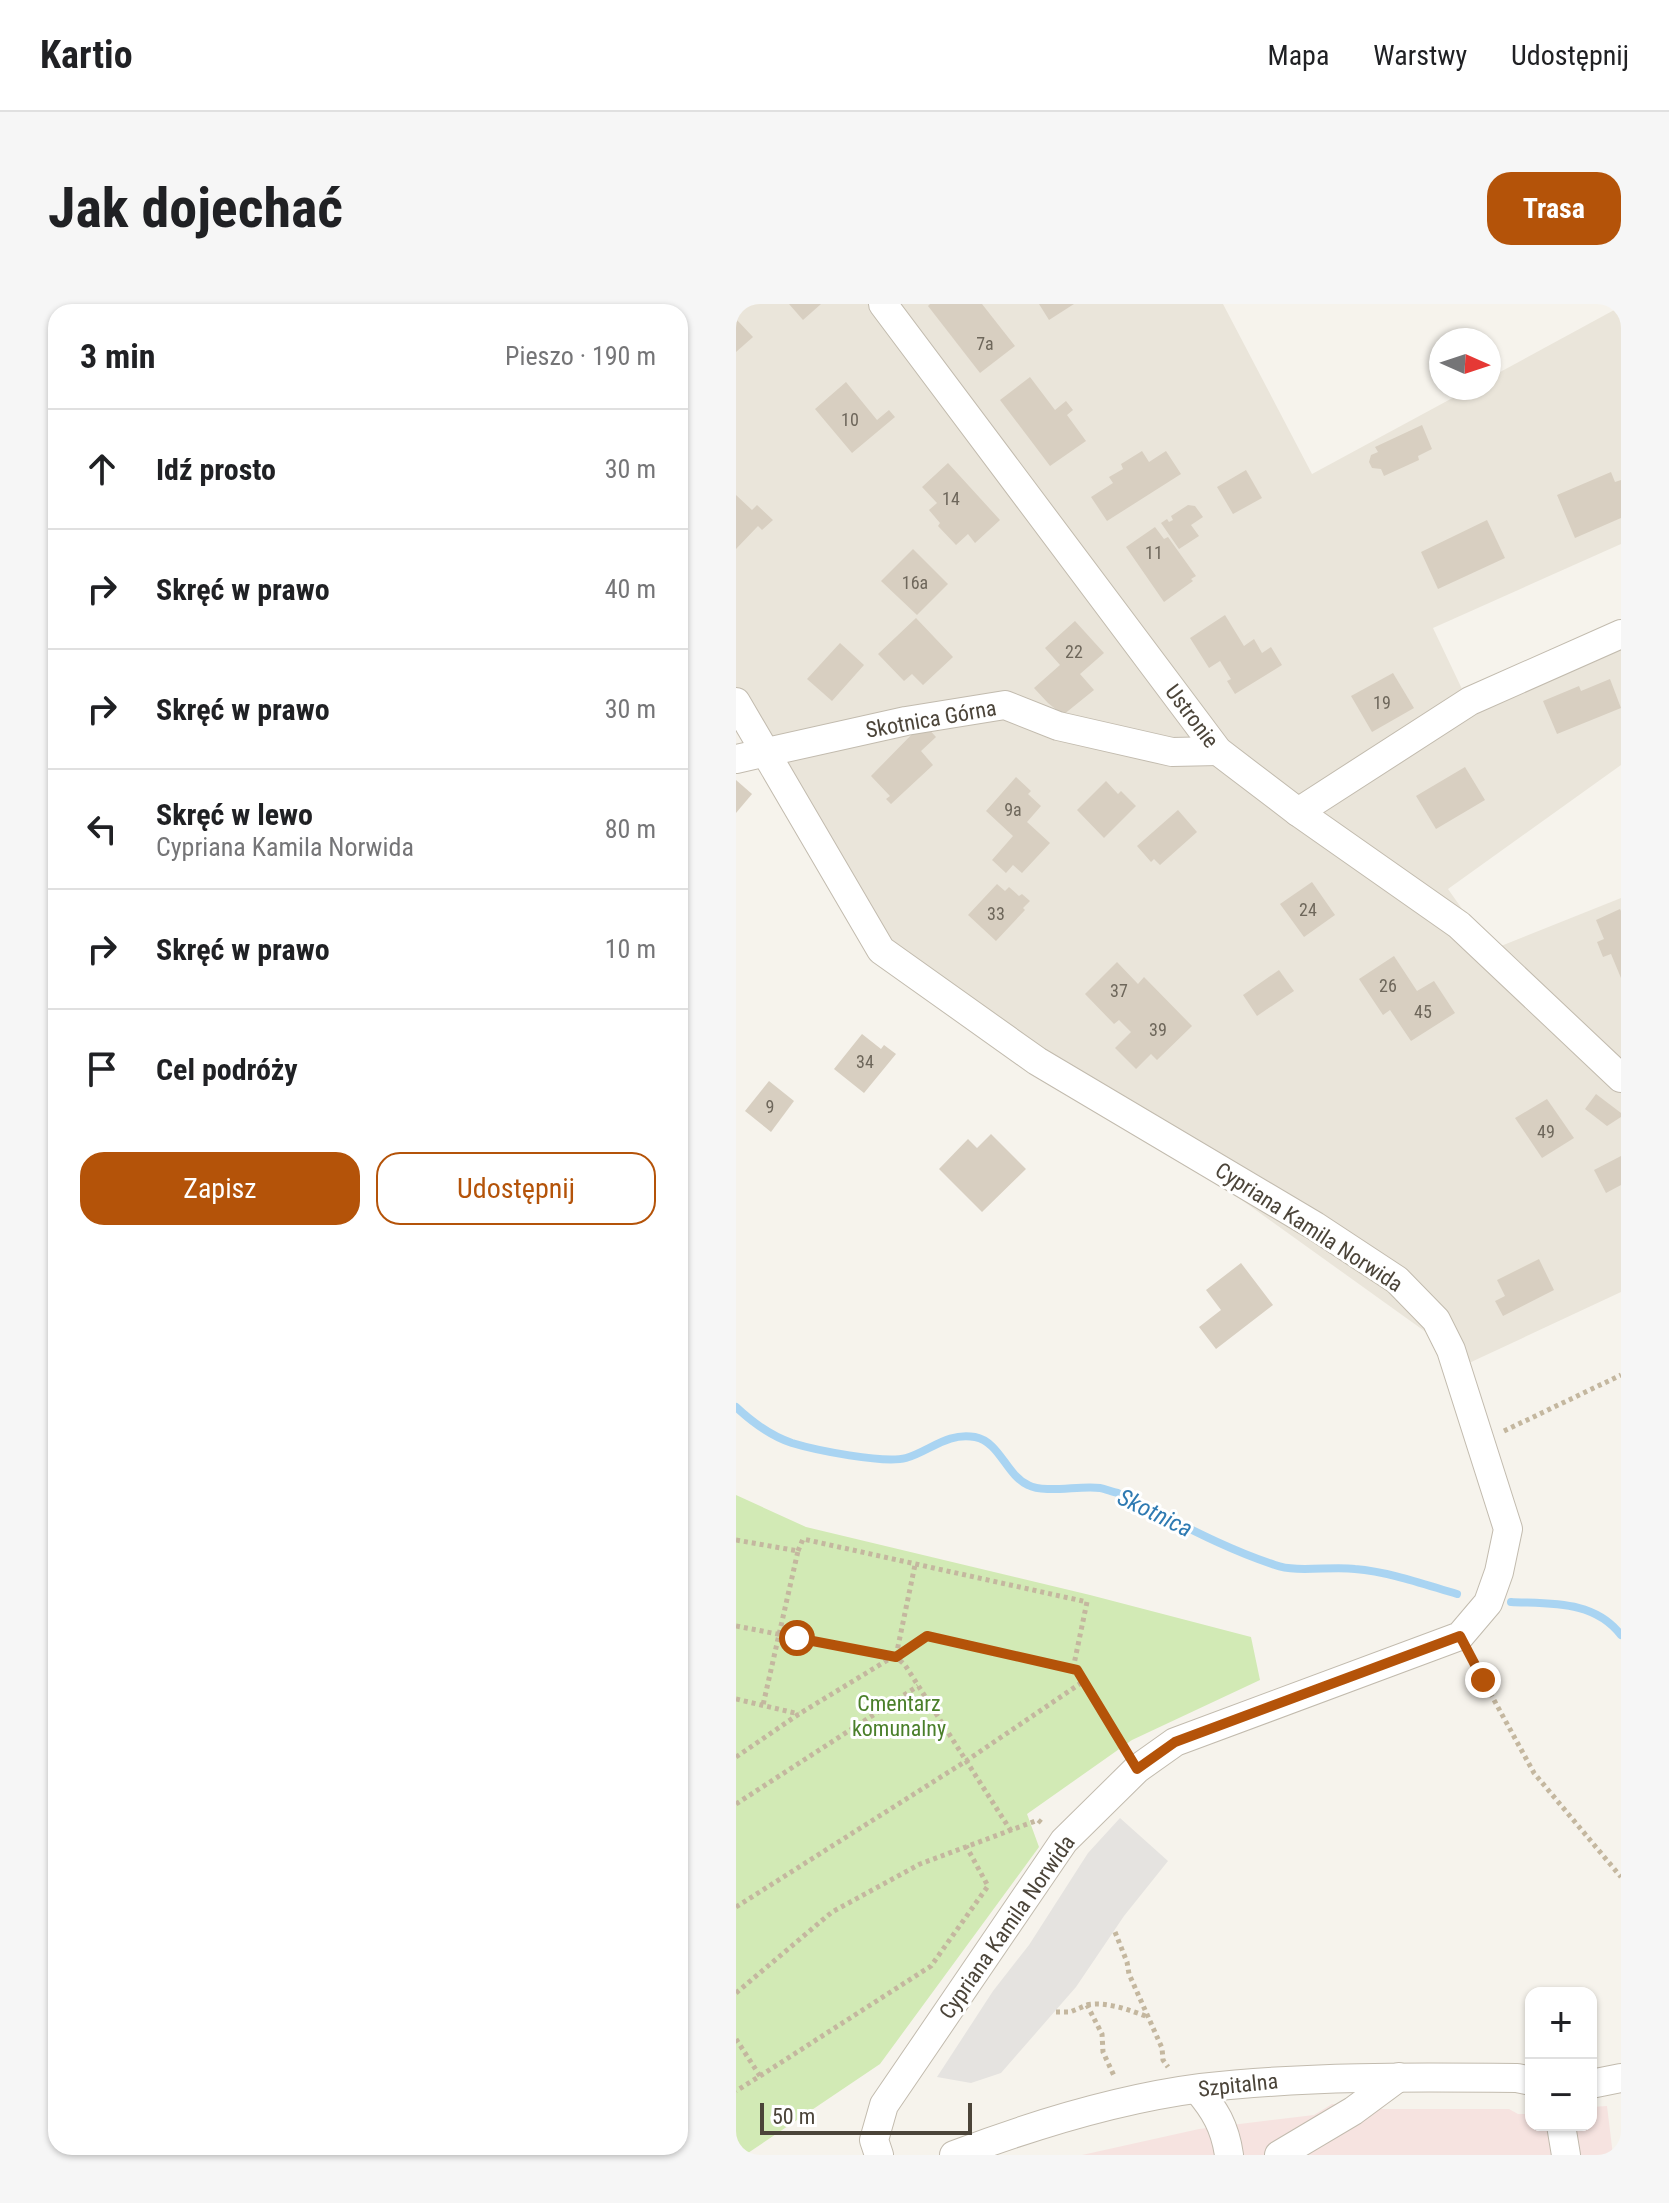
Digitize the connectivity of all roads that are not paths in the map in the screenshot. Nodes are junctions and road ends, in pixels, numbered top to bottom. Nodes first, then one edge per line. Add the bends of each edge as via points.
1 (883, 304) edge
2 (1621, 634) edge
3 (736, 702) edge
4 (1218, 751) junction
5 (764, 753) junction
6 (736, 759) edge
7 (1298, 812) junction
8 (1621, 1078) edge
9 (1399, 2077) junction
10 (1621, 2078) edge
11 (1525, 2080) edge
12 (1597, 2083) edge
13 (1197, 2089) junction
14 (1562, 2131) edge
15 (879, 2155) edge
16 (954, 2155) edge
17 (1229, 2155) edge
18 (1279, 2155) edge
19 (1566, 2155) edge

1 - 4 street, Ustronie
2 - 7 street via 1470,701
3 - 5 street, Cypriana Kamila Norwida
4 - 5 street, Skotnica Górna via 1172,752 1058,726 1005,705
4 - 7 street, Ustronie
5 - 6 street, Skotnica Górna
5 - 15 street, Cypriana Kamila Norwida via 881,950 1037,1061 1397,1280 1436,1320 1451,1350 1508,1529 1488,1603 1460,1636 1175,1742 1137,1769 1064,1841 884,2105 874,2140
7 - 8 street, Ustronie via 1459,925
9 - 11 street, Szpitalna
9 - 13 street, Szpitalna
9 - 18 street
10 - 12 street
13 - 16 street, Szpitalna via 1091,2109
13 - 17 street via 1222,2123
14 - 19 street

